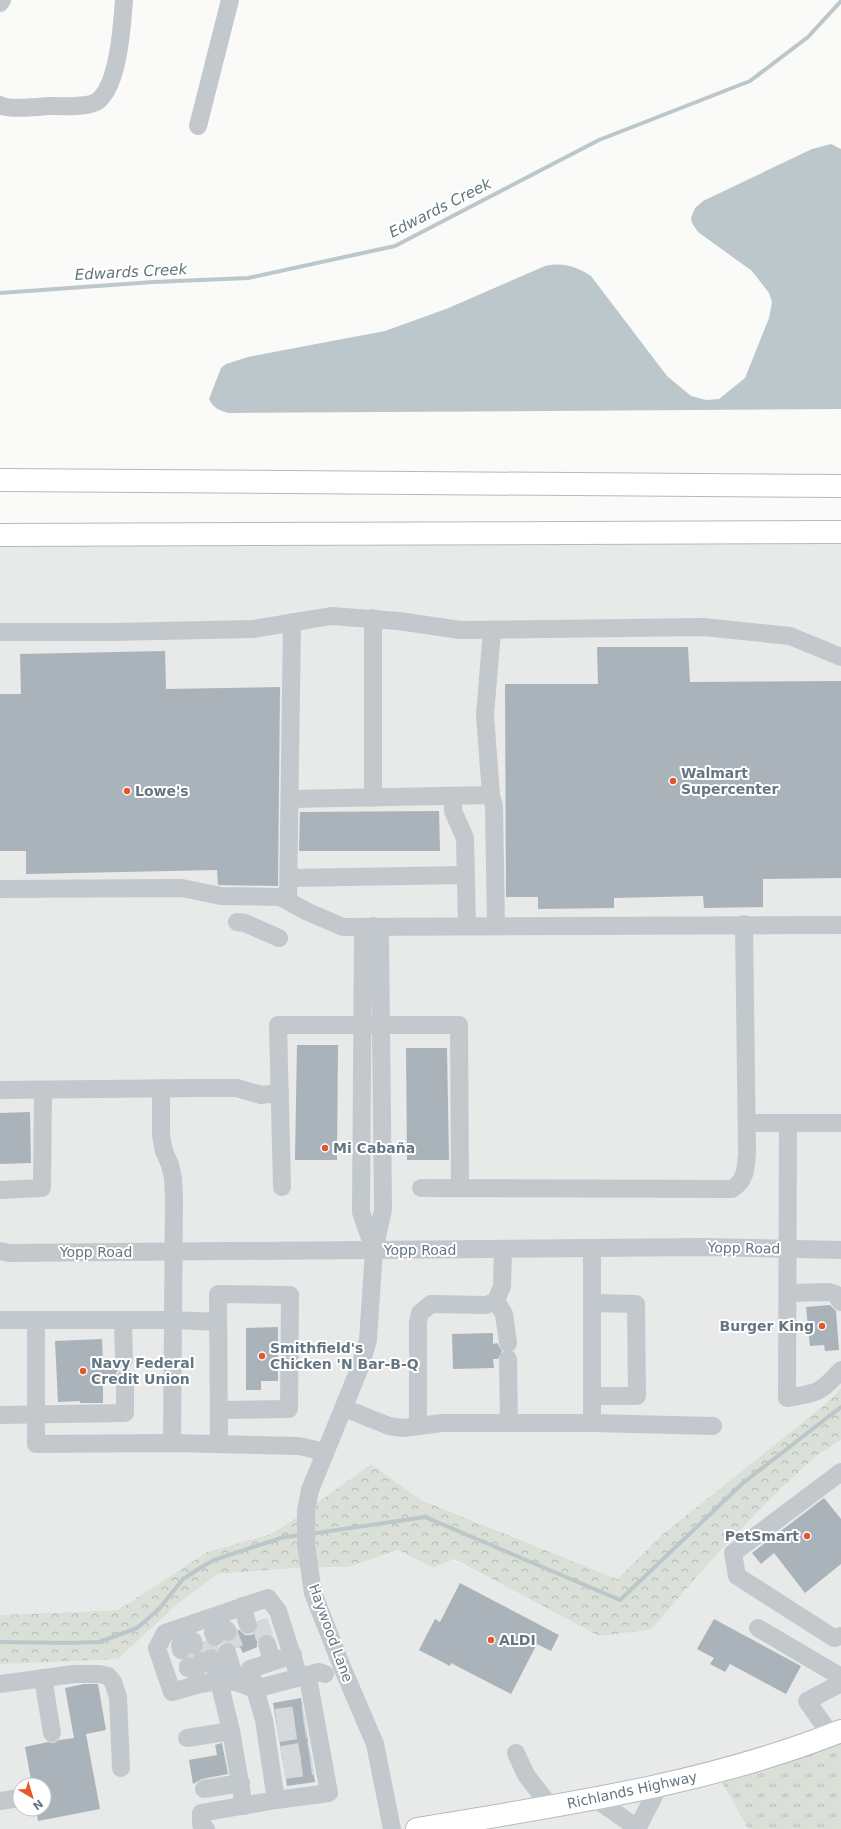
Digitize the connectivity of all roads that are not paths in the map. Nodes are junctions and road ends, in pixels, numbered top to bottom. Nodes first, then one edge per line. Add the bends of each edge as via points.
1 (2, 0) edge
2 (124, 0) edge
3 (230, 0) edge
4 (0, 4) edge
5 (0, 105) edge
6 (198, 126) dead end
7 (0, 480) edge
8 (841, 486) edge
9 (841, 532) edge
10 (0, 535) edge
11 (373, 618) junction
12 (292, 622) junction
13 (492, 630) junction
14 (0, 632) edge
15 (841, 657) edge
16 (491, 795) junction
17 (453, 796) junction
18 (373, 798) junction
19 (290, 799) junction
20 (466, 875) junction
21 (289, 878) junction
22 (0, 889) edge
23 (288, 901) junction
24 (237, 922) dead end
25 (744, 924) junction
26 (841, 925) edge
27 (373, 926) junction
28 (467, 926) junction
29 (496, 926) junction
30 (279, 938) dead end
31 (362, 1025) junction
32 (381, 1025) junction
33 (161, 1088) junction
34 (0, 1090) edge
35 (43, 1090) junction
36 (280, 1093) junction
37 (747, 1123) junction
38 (841, 1123) edge
39 (788, 1124) junction
40 (282, 1186) dead end
41 (460, 1187) junction
42 (421, 1188) dead end
43 (0, 1190) edge
44 (592, 1248) junction
45 (788, 1248) junction
46 (503, 1249) junction
47 (374, 1250) junction
48 (841, 1250) edge
49 (0, 1251) edge
50 (173, 1252) junction
51 (788, 1293) junction
52 (496, 1301) junction
53 (841, 1302) edge
54 (592, 1303) junction
55 (0, 1320) edge
56 (36, 1320) junction
57 (123, 1320) junction
58 (173, 1320) junction
59 (218, 1322) junction
60 (124, 1360) dead end
61 (841, 1370) edge
62 (124, 1378) dead end
63 (592, 1396) junction
64 (344, 1408) junction
65 (219, 1410) junction
66 (0, 1415) edge
67 (36, 1415) junction
68 (509, 1423) junction
69 (592, 1423) junction
70 (418, 1425) junction
71 (713, 1426) dead end
72 (172, 1443) junction
73 (219, 1444) junction
74 (325, 1452) junction
75 (838, 1479) edge
76 (254, 1602) junction
77 (254, 1623) tunnel mouth
78 (758, 1628) dead end
79 (841, 1636) edge
80 (262, 1646) tunnel mouth
81 (293, 1655) junction
82 (210, 1662) junction
83 (267, 1663) junction
84 (342, 1667) junction
85 (841, 1676) edge
86 (43, 1678) junction
87 (301, 1680) junction
88 (227, 1682) junction
89 (841, 1683) edge
90 (0, 1684) edge
91 (255, 1690) junction
92 (231, 1731) junction
93 (52, 1733) dead end
94 (836, 1733) edge
95 (187, 1738) dead end
96 (516, 1753) dead end
97 (120, 1768) dead end
98 (240, 1783) junction
99 (659, 1786) junction
100 (204, 1789) dead end
101 (12, 1799) edge
102 (596, 1799) junction
103 (276, 1800) junction
104 (0, 1801) edge
105 (244, 1806) junction
106 (550, 1806) junction
107 (202, 1827) edge
108 (637, 1828) edge
109 (392, 1829) edge
110 (417, 1829) edge

1 - 4 street
2 - 5 street via 122,32 111,82 99,100 82,106
3 - 6 street
7 - 8 main road
9 - 10 main road
11 - 12 street via 331,616
11 - 13 street via 460,630
11 - 18 street
12 - 14 street via 254,629
12 - 19 street
13 - 15 street via 703,627 790,636
13 - 16 street via 485,715
16 - 17 street
16 - 29 street via 494,806
17 - 18 street
17 - 20 street via 453,811 465,838
18 - 19 street
19 - 21 street
20 - 21 street
20 - 28 street
21 - 23 street
22 - 23 street via 182,888 208,895 267,896 280,897
23 - 27 street via 343,927
24 - 30 street
25 - 26 street
25 - 29 street
25 - 37 street
27 - 28 street
27 - 31 street via 362,934
27 - 32 street via 380,939
28 - 29 street
31 - 32 street
31 - 36 street via 278,1025
31 - 47 street via 361,1212
32 - 41 street via 459,1025
32 - 47 street via 383,1210
33 - 35 street
33 - 36 street via 237,1088 261,1095
33 - 50 street via 164,1151 173,1178
34 - 35 street
35 - 43 street via 42,1188
36 - 40 street
37 - 39 street
37 - 41 street via 746,1171 742,1180 732,1189
38 - 39 street
39 - 45 street
41 - 42 street
44 - 45 street, Yopp Road
44 - 46 street, Yopp Road
44 - 54 street
45 - 48 street, Yopp Road
45 - 51 street
46 - 47 street, Yopp Road
46 - 52 street via 502,1286
47 - 50 street, Yopp Road
47 - 64 street, Haywood Lane via 368,1340
49 - 50 street, Yopp Road
50 - 58 street
51 - 53 street via 829,1292 835,1294
51 - 61 street via 787,1398 815,1394
52 - 68 street via 504,1314 508,1351
52 - 70 street via 486,1305 431,1304 420,1313
54 - 63 street
54 - 63 street via 636,1304 638,1396
55 - 56 street
56 - 57 street
56 - 67 street
57 - 58 street
57 - 60 street
58 - 59 street
58 - 72 street
59 - 65 street
59 - 65 street via 218,1294 290,1295 289,1409
62 - 67 street via 125,1413
63 - 69 street
64 - 70 street via 389,1426 403,1428
64 - 74 street, Haywood Lane
65 - 73 street
66 - 67 street
67 - 72 street via 36,1444
68 - 69 street
68 - 70 street
69 - 71 street
72 - 73 street
73 - 74 street via 299,1446
74 - 84 street, Haywood Lane via 310,1490 306,1511 306,1545 314,1593
75 - 79 street via 733,1553 737,1576 834,1638
76 - 77 street
76 - 81 street via 278,1611
76 - 82 street via 202,1634 165,1633 157,1648 172,1692
78 - 85 street
80 - 83 street
81 - 83 street
81 - 87 street
82 - 88 street
82 - 88 street
83 - 91 street via 250,1668
84 - 87 street via 325,1674 320,1681
84 - 109 street, Haywood Lane via 375,1744
86 - 90 street
86 - 93 street
86 - 97 street via 74,1674 108,1676 118,1697
87 - 91 street
87 - 103 street via 317,1757 329,1792
88 - 91 street
88 - 92 street
89 - 94 street via 807,1700
91 - 103 street via 271,1727 277,1763
92 - 95 street
92 - 98 street
94 - 99 main road, Richlands Highway via 750,1762
96 - 106 street via 526,1775
98 - 100 street
98 - 105 street
99 - 102 main road, Richlands Highway
99 - 108 street
101 - 104 street
102 - 106 main road, Richlands Highway
102 - 108 street
103 - 105 street
105 - 107 street via 201,1814
106 - 110 main road, Richlands Highway

